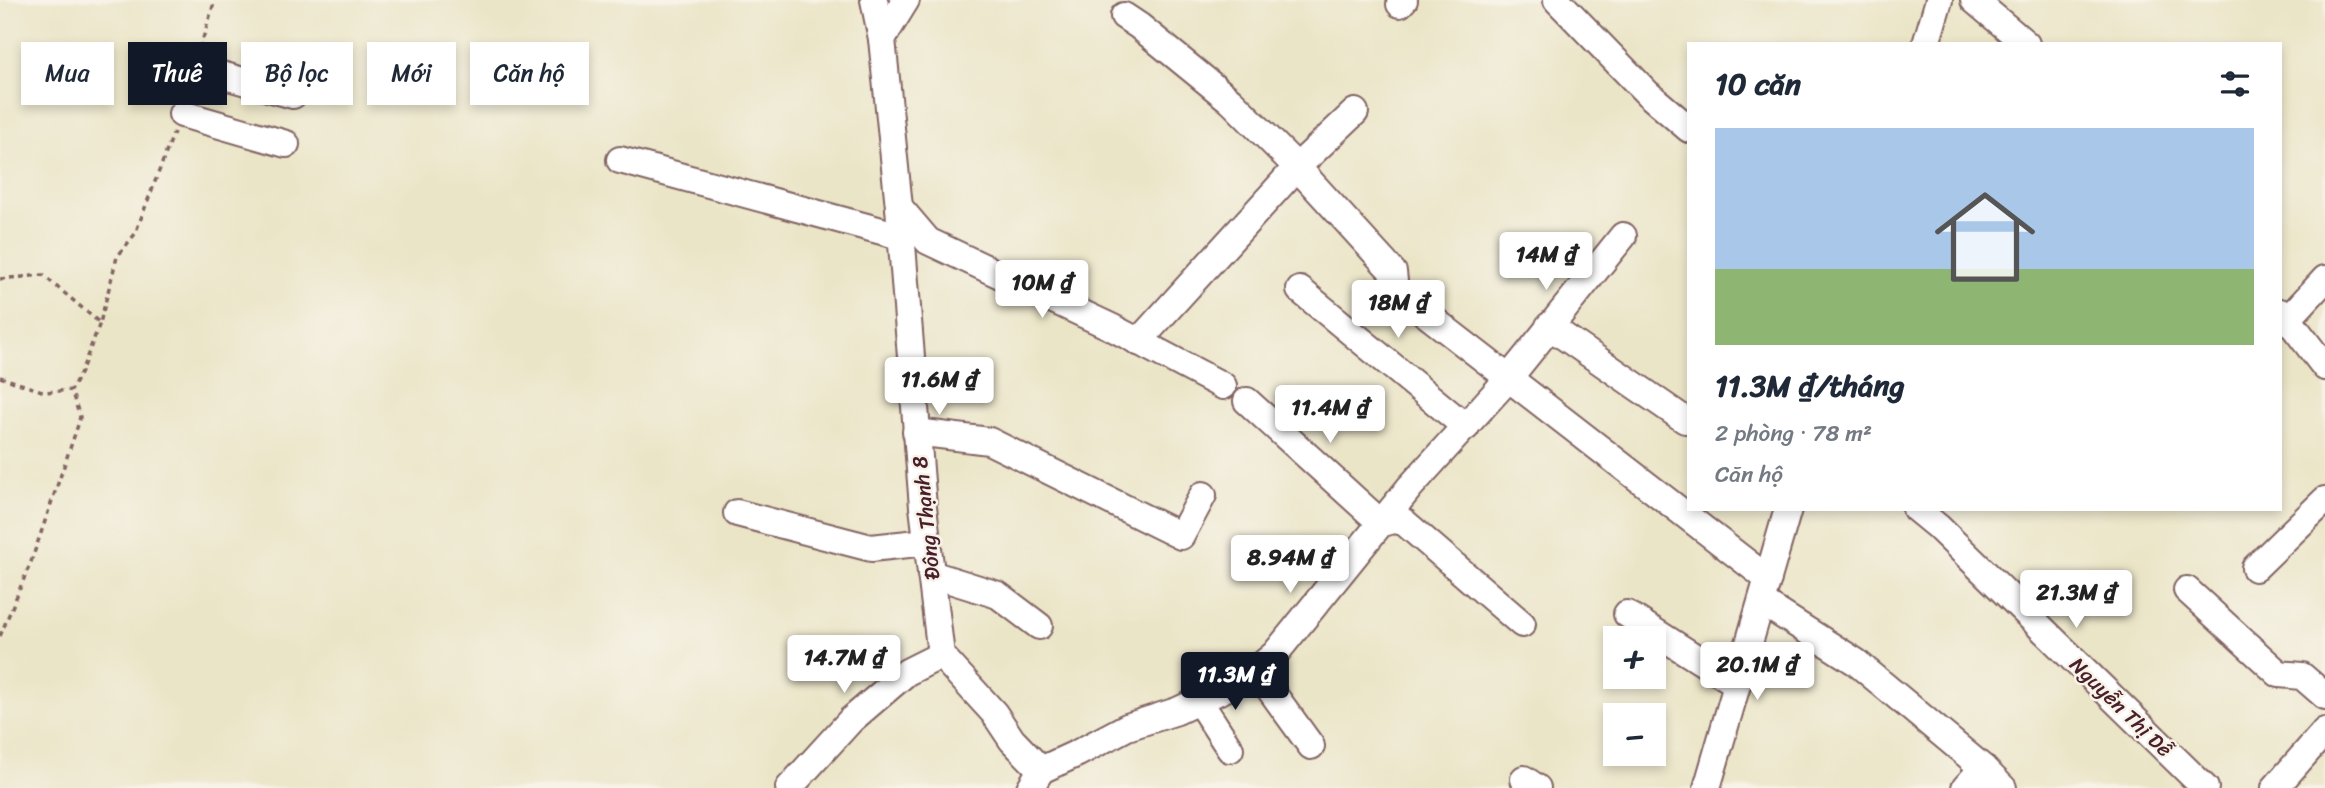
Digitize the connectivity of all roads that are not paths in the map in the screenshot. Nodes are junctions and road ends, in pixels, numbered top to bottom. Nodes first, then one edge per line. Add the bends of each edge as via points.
1 (874, 0) edge
2 (906, 0) edge
3 (1557, 0) edge
4 (1939, 0) edge
5 (1974, 0) edge
6 (1124, 16) dead end
7 (882, 39) junction
8 (1927, 42) edge
9 (2024, 42) edge
10 (1355, 112) dead end
11 (182, 114) road end
12 (1687, 127) edge
13 (286, 144) dead end
14 (620, 160) dead end
15 (1297, 167) junction
16 (899, 207) junction
17 (900, 236) junction
18 (1623, 236) dead end
19 (2325, 279) edge
20 (1300, 290) dead end
21 (2284, 316) edge
22 (1549, 326) junction
23 (1139, 342) junction
24 (2325, 367) edge
25 (1508, 379) junction
26 (1223, 386) dead end
27 (1247, 401) dead end
28 (1685, 420) dead end
29 (1466, 427) junction
30 (916, 432) junction
31 (1203, 495) dead end
32 (2325, 500) edge
33 (1786, 511) edge
34 (1918, 511) edge
35 (737, 513) dead end
36 (1381, 523) junction
37 (928, 542) junction
38 (2255, 568) dead end
39 (931, 574) junction
40 (2187, 590) dead end
41 (1765, 591) junction
42 (1627, 614) dead end
43 (1521, 624) dead end
44 (1039, 626) dead end
45 (941, 655) junction
46 (1256, 670) junction
47 (1737, 684) junction
48 (2325, 696) edge
49 (1199, 701) junction
50 (2325, 731) edge
51 (1311, 746) dead end
52 (1230, 749) dead end
53 (1983, 768) junction
54 (1035, 779) edge
55 (789, 788) edge
56 (1707, 788) edge
57 (1965, 788) edge
58 (2003, 788) edge
59 (2205, 788) edge
60 (2275, 788) edge

1 - 7 street, Đông Thạnh 8
2 - 7 street
3 - 12 street
4 - 8 street
5 - 9 street
6 - 15 street via 1231,101
7 - 16 street, Đông Thạnh 8
10 - 15 street
11 - 13 street
14 - 17 street
15 - 23 street
15 - 25 street via 1392,272 1395,290
16 - 17 street, Đông Thạnh 8
16 - 23 street via 928,241
17 - 30 street, Đông Thạnh 8
18 - 22 street
19 - 21 street
20 - 29 street
21 - 24 street
22 - 25 street
22 - 28 street
23 - 26 street
25 - 29 street
25 - 41 street
27 - 36 street
29 - 36 street
30 - 31 street via 989,441 1181,536
30 - 37 street, Đông Thạnh 8
32 - 38 street
33 - 41 street
34 - 59 street, Nguyễn Thị Dễ
35 - 37 street via 872,548
36 - 43 street via 1404,522
36 - 46 street via 1275,654
37 - 39 street, Đông Thạnh 8
39 - 44 street via 998,595
39 - 45 street, Đông Thạnh 8
40 - 48 street via 2279,674 2302,676
41 - 47 street
41 - 53 street
42 - 47 street
45 - 54 street via 986,703
45 - 55 street via 907,672 851,720
46 - 49 street
46 - 51 street
47 - 56 street
49 - 52 street
49 - 54 street via 1127,727
50 - 60 street
53 - 57 street
53 - 58 street

